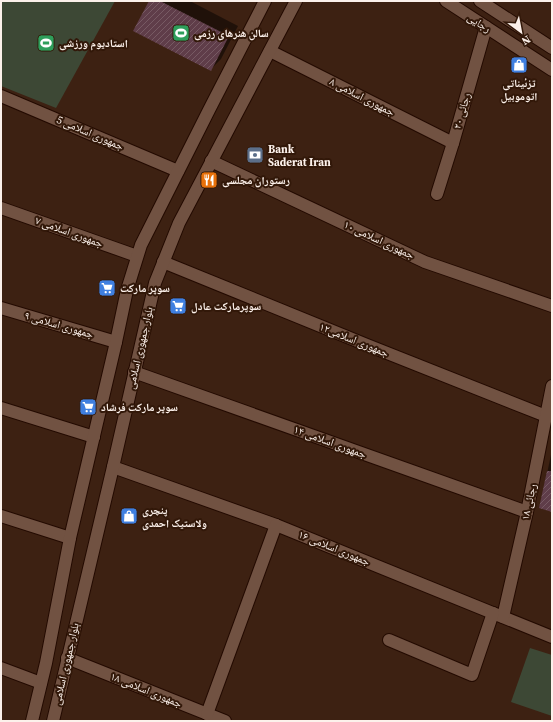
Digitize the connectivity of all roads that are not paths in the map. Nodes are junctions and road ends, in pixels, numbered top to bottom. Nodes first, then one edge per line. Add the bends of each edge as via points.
1 (265, 1) edge
2 (296, 1) edge
3 (446, 1) edge
4 (480, 1) edge
5 (486, 27) junction
6 (552, 48) edge
7 (270, 51) junction
8 (552, 70) edge
9 (1, 96) edge
10 (453, 143) junction
11 (211, 161) junction
12 (178, 171) junction
13 (437, 194) dead end
14 (1, 208) edge
15 (137, 256) junction
16 (163, 262) junction
17 (552, 306) edge
18 (1, 308) edge
19 (116, 342) junction
20 (134, 372) junction
21 (552, 386) edge
22 (1, 408) edge
23 (546, 416) junction
24 (94, 437) junction
25 (113, 467) junction
26 (527, 512) junction
27 (1, 516) edge
28 (276, 525) junction
29 (70, 538) junction
30 (498, 615) junction
31 (552, 637) edge
32 (389, 640) dead end
33 (67, 658) junction
34 (1, 668) edge
35 (41, 683) junction
36 (207, 714) junction
37 (32, 721) edge
38 (53, 721) edge
39 (225, 721) edge

1 - 12 street, بلوار جمهوری اسلامی
2 - 7 street, بلوار جمهوری اسلامی
3 - 5 street, رجایی
4 - 6 street, رجایی
5 - 8 street, رجایی
5 - 10 street, رجائی ۲۰
7 - 10 street, جمهوری اسلامی ۸
7 - 11 street, بلوار جمهوری اسلامی
9 - 12 street, جمهوری اسلامی 5
10 - 13 street, رجائی ۲۰
11 - 16 street, بلوار جمهوری اسلامی via 179,223
11 - 17 street, جمهوری اسلامی ۱۰ via 425,262
12 - 15 street, بلوار جمهوری اسلامی
14 - 15 street, جمهوری اسلامی ۷
15 - 19 street, بلوار جمهوری اسلامی
16 - 20 street, بلوار جمهوری اسلامی via 155,283
16 - 23 street, جمهوری اسلامی۱۲
18 - 19 street, جمهوری اسلامی ۹
19 - 24 street, بلوار جمهوری اسلامی
20 - 25 street, بلوار جمهوری اسلامی
20 - 26 street, جمهوری اسلامی ۱۴
21 - 23 street, رجائی ۱۸
22 - 24 street
23 - 26 street, رجائی ۱۸
24 - 29 street, بلوار جمهوری اسلامی
25 - 28 street, جمهوری اسلامی ۱۶
25 - 33 street, بلوار جمهوری اسلامی
26 - 30 street, رجائی ۱۸
27 - 29 street
28 - 30 street, جمهوری اسلامی ۱۶
28 - 36 street
29 - 35 street, بلوار جمهوری اسلامی
30 - 31 street, جمهوری اسلامی ۱۶
30 - 32 street, رجائی ۱۸ via 472,675
33 - 36 street, جمهوری اسلامی ۱۸
33 - 38 street, بلوار جمهوری اسلامی
34 - 35 street
35 - 37 street, بلوار جمهوری اسلامی
36 - 39 street, جمهوری اسلامی ۱۸

